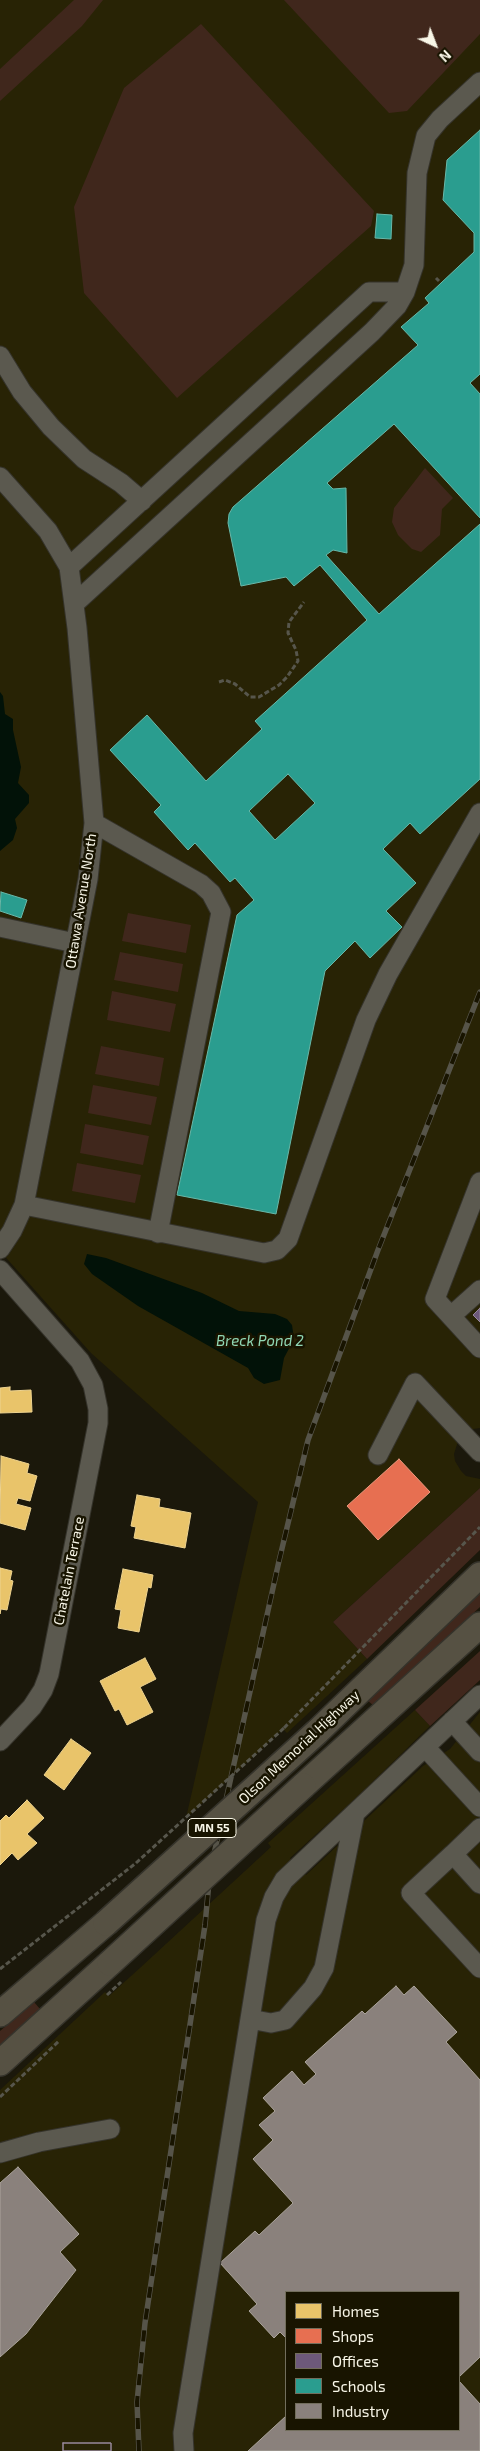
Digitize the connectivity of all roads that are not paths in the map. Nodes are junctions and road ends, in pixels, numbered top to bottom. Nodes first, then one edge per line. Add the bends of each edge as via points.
1 (480, 82) edge
2 (405, 292) junction
3 (0, 356) edge
4 (0, 477) edge
5 (142, 501) junction
6 (69, 567) junction
7 (74, 604) junction
8 (480, 813) edge
9 (94, 823) junction
10 (0, 927) edge
11 (75, 943) junction
12 (480, 1182) edge
13 (24, 1205) junction
14 (158, 1233) junction
15 (0, 1249) edge
16 (0, 1270) edge
17 (480, 1290) edge
18 (451, 1316) junction
19 (480, 1348) edge
20 (480, 1452) edge
21 (378, 1455) dead end
22 (480, 1575) edge
23 (480, 1625) edge
24 (480, 1695) edge
25 (452, 1721) junction
26 (0, 1741) edge
27 (425, 1747) junction
28 (480, 1752) edge
29 (480, 1807) edge
30 (355, 1813) junction
31 (480, 1828) edge
32 (452, 1854) junction
33 (480, 1884) edge
34 (480, 1968) edge
35 (0, 2014) edge
36 (250, 2019) junction
37 (0, 2064) edge
38 (110, 2129) dead end
39 (0, 2154) edge
40 (184, 2451) edge

1 - 2 street via 440,118 426,136 417,172 414,265
2 - 5 street via 369,292
2 - 7 street via 385,320
3 - 5 street via 22,392 51,427 84,459
4 - 6 street, Ottawa Avenue North via 48,531
5 - 6 street
6 - 7 street, Ottawa Avenue North
7 - 9 street, Ottawa Avenue North
8 - 14 street via 388,974 366,1020 288,1239 277,1250 264,1253
9 - 11 street, Ottawa Avenue North
9 - 14 street via 201,884 211,893 221,912
10 - 11 street
11 - 13 street, Ottawa Avenue North
12 - 18 street via 435,1299
13 - 14 street
13 - 15 street, Ottawa Avenue North
16 - 26 street, Chatelain Terrace via 80,1361 93,1386 98,1409 96,1437 49,1674 32,1707
17 - 18 street
18 - 19 street
20 - 21 street via 415,1383
22 - 35 main road, Olson Memorial Highway / MN 55, bridge via 317,1732 106,1924
23 - 37 main road, MN 55, bridge
24 - 25 street
25 - 27 street
25 - 28 street
27 - 29 street
27 - 30 street
30 - 36 street via 284,1880 274,1897 266,1920
30 - 36 street via 324,1968 313,1988 285,2020 271,2023
31 - 32 street
32 - 33 street
32 - 34 street via 411,1893
36 - 40 street via 182,2433
38 - 39 street via 39,2142

